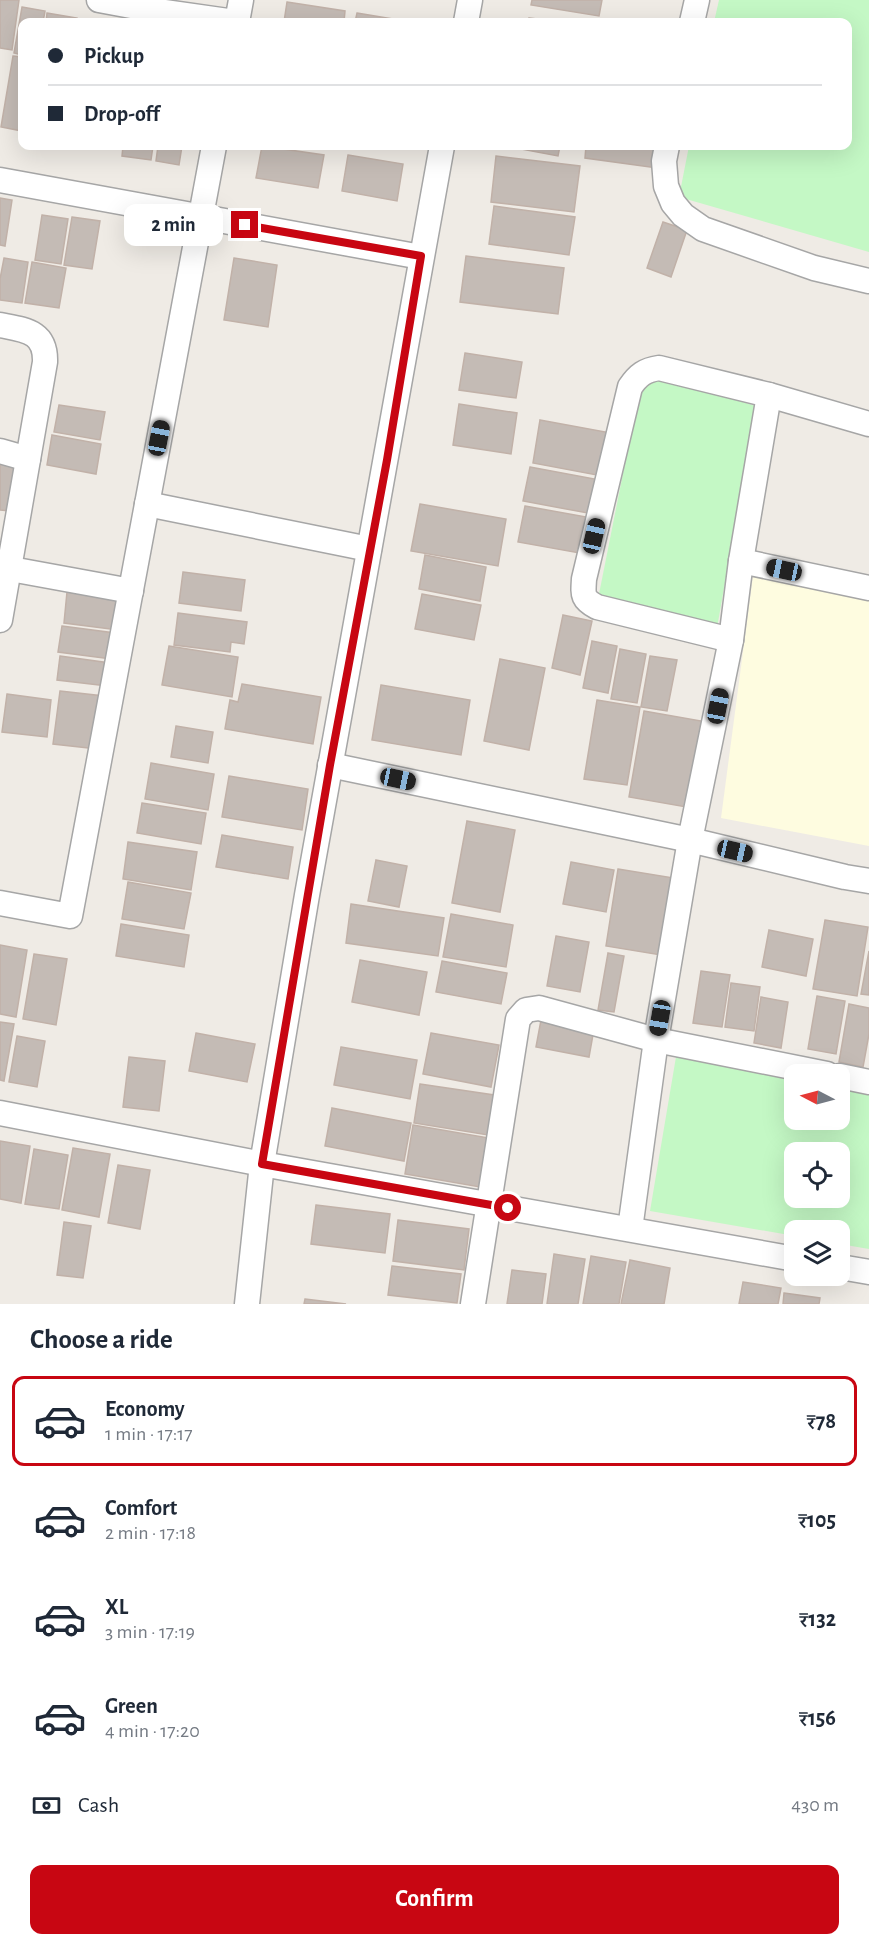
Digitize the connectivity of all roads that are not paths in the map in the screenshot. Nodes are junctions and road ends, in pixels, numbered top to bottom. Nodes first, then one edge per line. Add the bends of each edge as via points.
1 (99, 0) edge
2 (241, 0) edge
3 (470, 0) edge
4 (697, 0) edge
5 (208, 18) edge
6 (237, 18) edge
7 (467, 18) edge
8 (693, 18) edge
9 (213, 150) edge
10 (441, 150) edge
11 (666, 150) edge
12 (0, 180) edge
13 (201, 217) junction
14 (421, 256) junction
15 (869, 281) edge
16 (0, 325) edge
17 (769, 395) junction
18 (869, 424) edge
19 (0, 451) edge
20 (28, 459) junction
21 (147, 504) junction
22 (369, 549) junction
23 (741, 561) junction
24 (4, 568) edge
25 (869, 588) edge
26 (131, 591) junction
27 (0, 620) edge
28 (731, 639) junction
29 (330, 765) junction
30 (690, 840) junction
31 (869, 881) edge
32 (0, 903) edge
33 (656, 1040) junction
34 (784, 1065) edge
35 (850, 1079) edge
36 (869, 1082) edge
37 (0, 1113) edge
38 (262, 1164) junction
39 (488, 1204) junction
40 (630, 1229) junction
41 (784, 1257) edge
42 (850, 1269) edge
43 (869, 1272) edge
44 (247, 1304) edge
45 (473, 1304) edge

1 - 5 street
2 - 6 street
3 - 7 street
4 - 8 street
9 - 13 street
10 - 14 street
11 - 15 street via 666,186 673,203 703,229 814,268
12 - 13 street
13 - 14 street
13 - 21 street
14 - 22 street
16 - 20 street via 25,330 39,338 45,349
17 - 18 street
17 - 23 street
17 - 28 street via 660,368 638,376 630,387 584,579 587,602 597,607
19 - 20 street
20 - 24 street
21 - 22 street
21 - 26 street
22 - 29 street
23 - 25 street
23 - 28 street
24 - 26 street
24 - 27 street
26 - 32 street via 70,916
28 - 30 street
29 - 30 street
29 - 38 street
30 - 31 street
30 - 33 street
33 - 34 street
33 - 39 street via 539,1008 526,1010 518,1019
33 - 40 street
35 - 36 street
37 - 38 street
38 - 39 street
38 - 44 street
39 - 40 street
39 - 45 street
40 - 41 street
42 - 43 street

